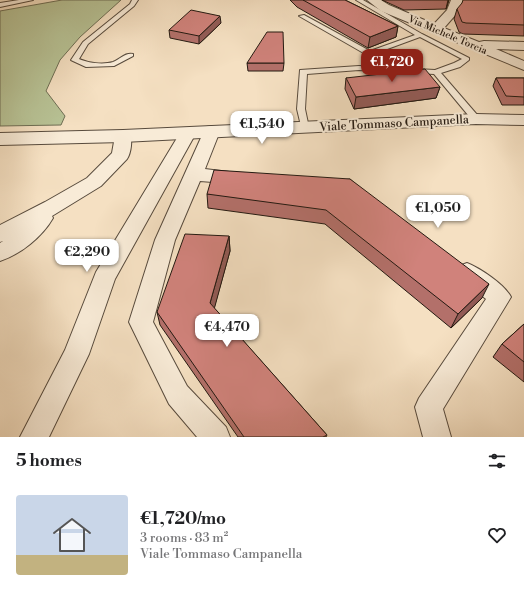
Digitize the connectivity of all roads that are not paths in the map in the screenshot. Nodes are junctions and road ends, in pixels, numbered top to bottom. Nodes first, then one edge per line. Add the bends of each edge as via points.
1 (30, 0) edge
2 (135, 0) edge
3 (359, 0) edge
4 (373, 0) edge
5 (457, 0) edge
6 (0, 5) edge
7 (302, 16) edge
8 (435, 29) junction
9 (420, 35) junction
10 (524, 46) edge
11 (479, 48) junction
12 (132, 55) dead end
13 (524, 66) edge
14 (436, 72) junction
15 (476, 119) junction
16 (524, 120) edge
17 (305, 128) junction
18 (212, 132) junction
19 (188, 133) junction
20 (124, 136) junction
21 (0, 139) edge
22 (194, 174) junction
23 (257, 180) edge
24 (52, 207) junction
25 (0, 234) edge
26 (0, 253) edge
27 (449, 258) edge
28 (34, 437) edge
29 (216, 437) edge
30 (437, 437) edge

1 - 6 lane
2 - 12 lane via 85,43 75,60 86,65 114,64
3 - 9 lane
4 - 8 street, Via Michele Torcia via 385,8
5 - 8 street via 450,14
7 - 9 lane via 369,54
8 - 11 street, Via Michele Torcia
9 - 14 lane via 467,59
10 - 11 street via 483,45
11 - 13 street, Via Michele Torcia
14 - 15 lane
14 - 17 lane via 359,68 303,72 301,109
15 - 16 street, Viale Tommaso Campanella
15 - 17 street, Viale Tommaso Campanella
17 - 18 street, Viale Tommaso Campanella
18 - 19 street, Viale Tommaso Campanella
18 - 22 street
19 - 20 street, Viale Tommaso Campanella
19 - 28 street via 104,278 76,354
20 - 21 street, Viale Tommaso Campanella
20 - 24 street via 121,155 94,182
22 - 23 street
22 - 29 street via 165,240 141,322 178,395
24 - 25 street
24 - 26 street via 26,236
27 - 30 street via 500,297 429,407

